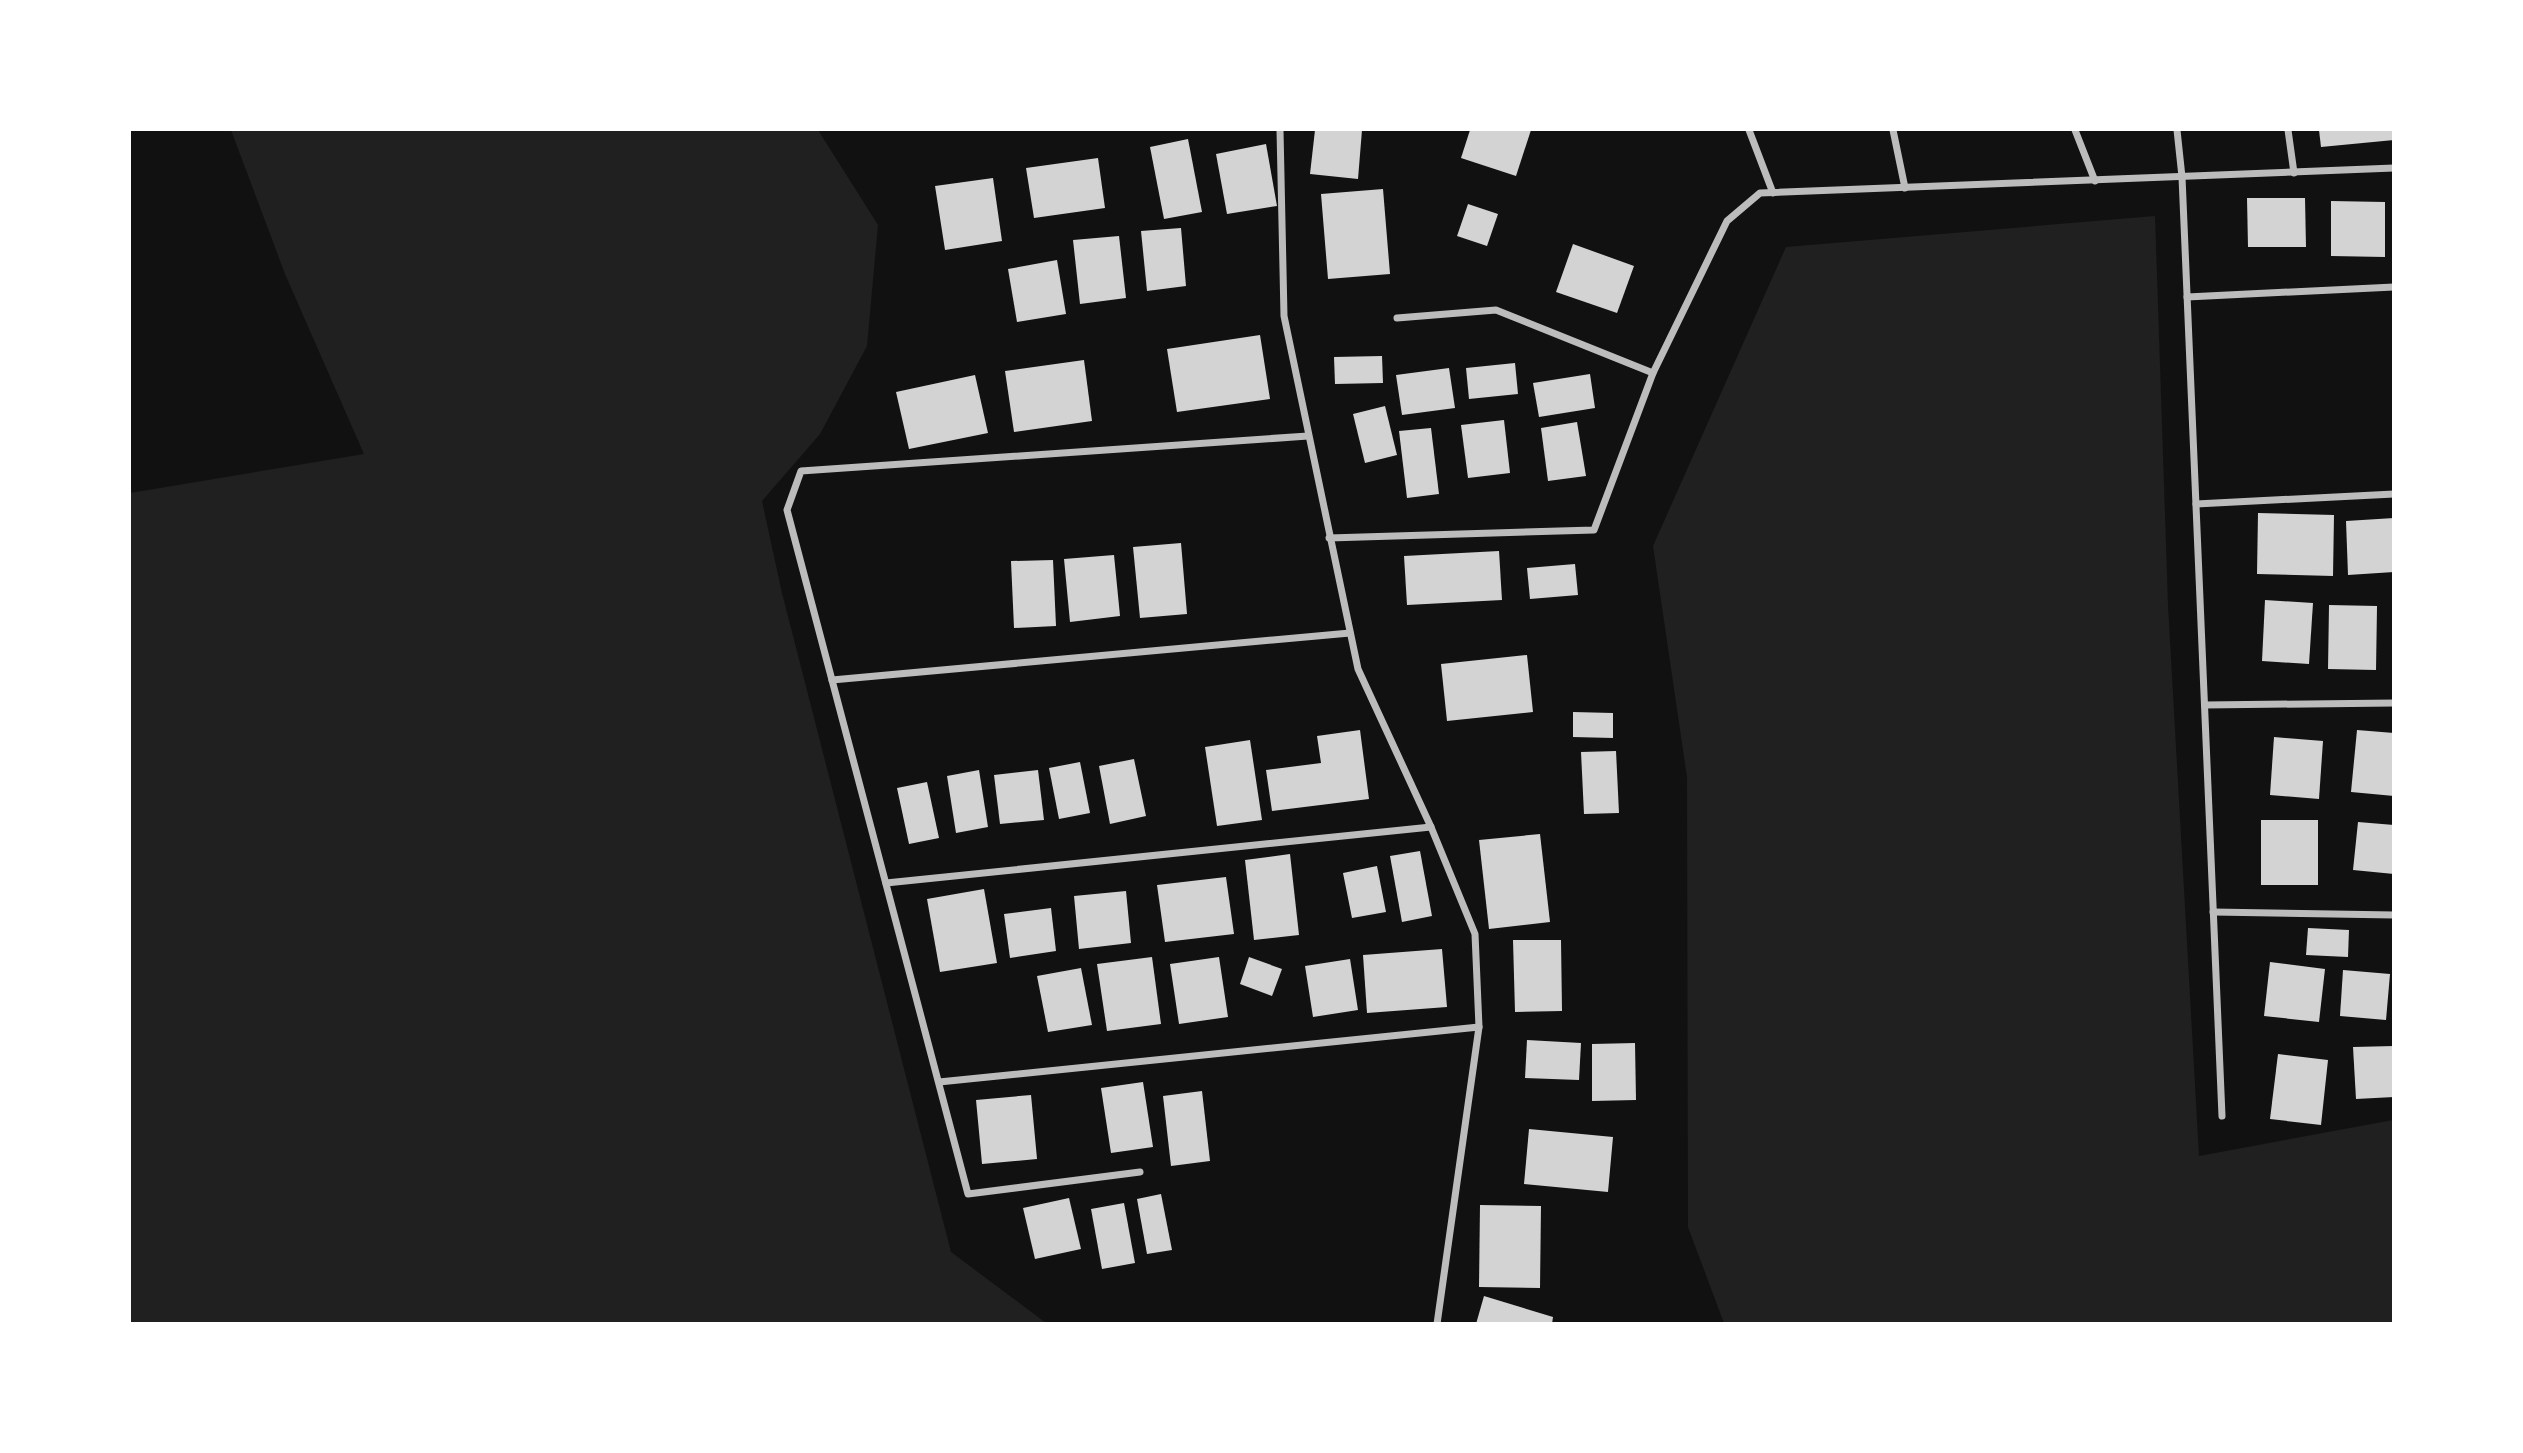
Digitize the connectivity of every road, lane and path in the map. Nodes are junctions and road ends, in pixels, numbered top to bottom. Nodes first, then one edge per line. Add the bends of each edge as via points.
1 (1280, 130) edge
2 (1749, 130) edge
3 (1893, 130) edge
4 (2075, 130) edge
5 (2178, 130) edge
6 (2288, 130) edge
7 (2393, 168) edge
8 (2294, 173) junction
9 (2182, 177) junction
10 (2095, 181) junction
11 (1905, 188) junction
12 (1773, 193) junction
13 (2393, 287) edge
14 (2187, 297) junction
15 (1397, 318) dead end
16 (1653, 373) junction
17 (1308, 436) junction
18 (2393, 494) edge
19 (2196, 504) junction
20 (1329, 538) junction
21 (1350, 633) junction
22 (832, 680) junction
23 (2393, 703) edge
24 (2204, 705) junction
25 (1432, 827) junction
26 (886, 883) junction
27 (2213, 912) junction
28 (2393, 915) edge
29 (1479, 1027) junction
30 (939, 1082) junction
31 (2222, 1116) dead end
32 (1140, 1172) dead end
33 (1437, 1324) edge

1 - 17 street via 1284,316
2 - 12 street
3 - 11 street
4 - 10 street
5 - 9 street
6 - 8 street
7 - 8 street
8 - 9 street
9 - 10 street
9 - 14 street
10 - 11 street
11 - 12 street
12 - 16 street via 1760,193 1727,221
13 - 14 street
14 - 19 street
15 - 16 street via 1496,310
16 - 20 street via 1594,530
17 - 20 street
17 - 22 street via 802,471 787,510
18 - 19 street
19 - 24 street
20 - 21 street
21 - 22 street
21 - 25 street via 1357,669
22 - 26 street
23 - 24 street
24 - 27 street
25 - 26 street
25 - 29 street via 1475,934
26 - 30 street
27 - 28 street
27 - 31 street
29 - 30 street
29 - 33 street
30 - 32 street via 968,1194

